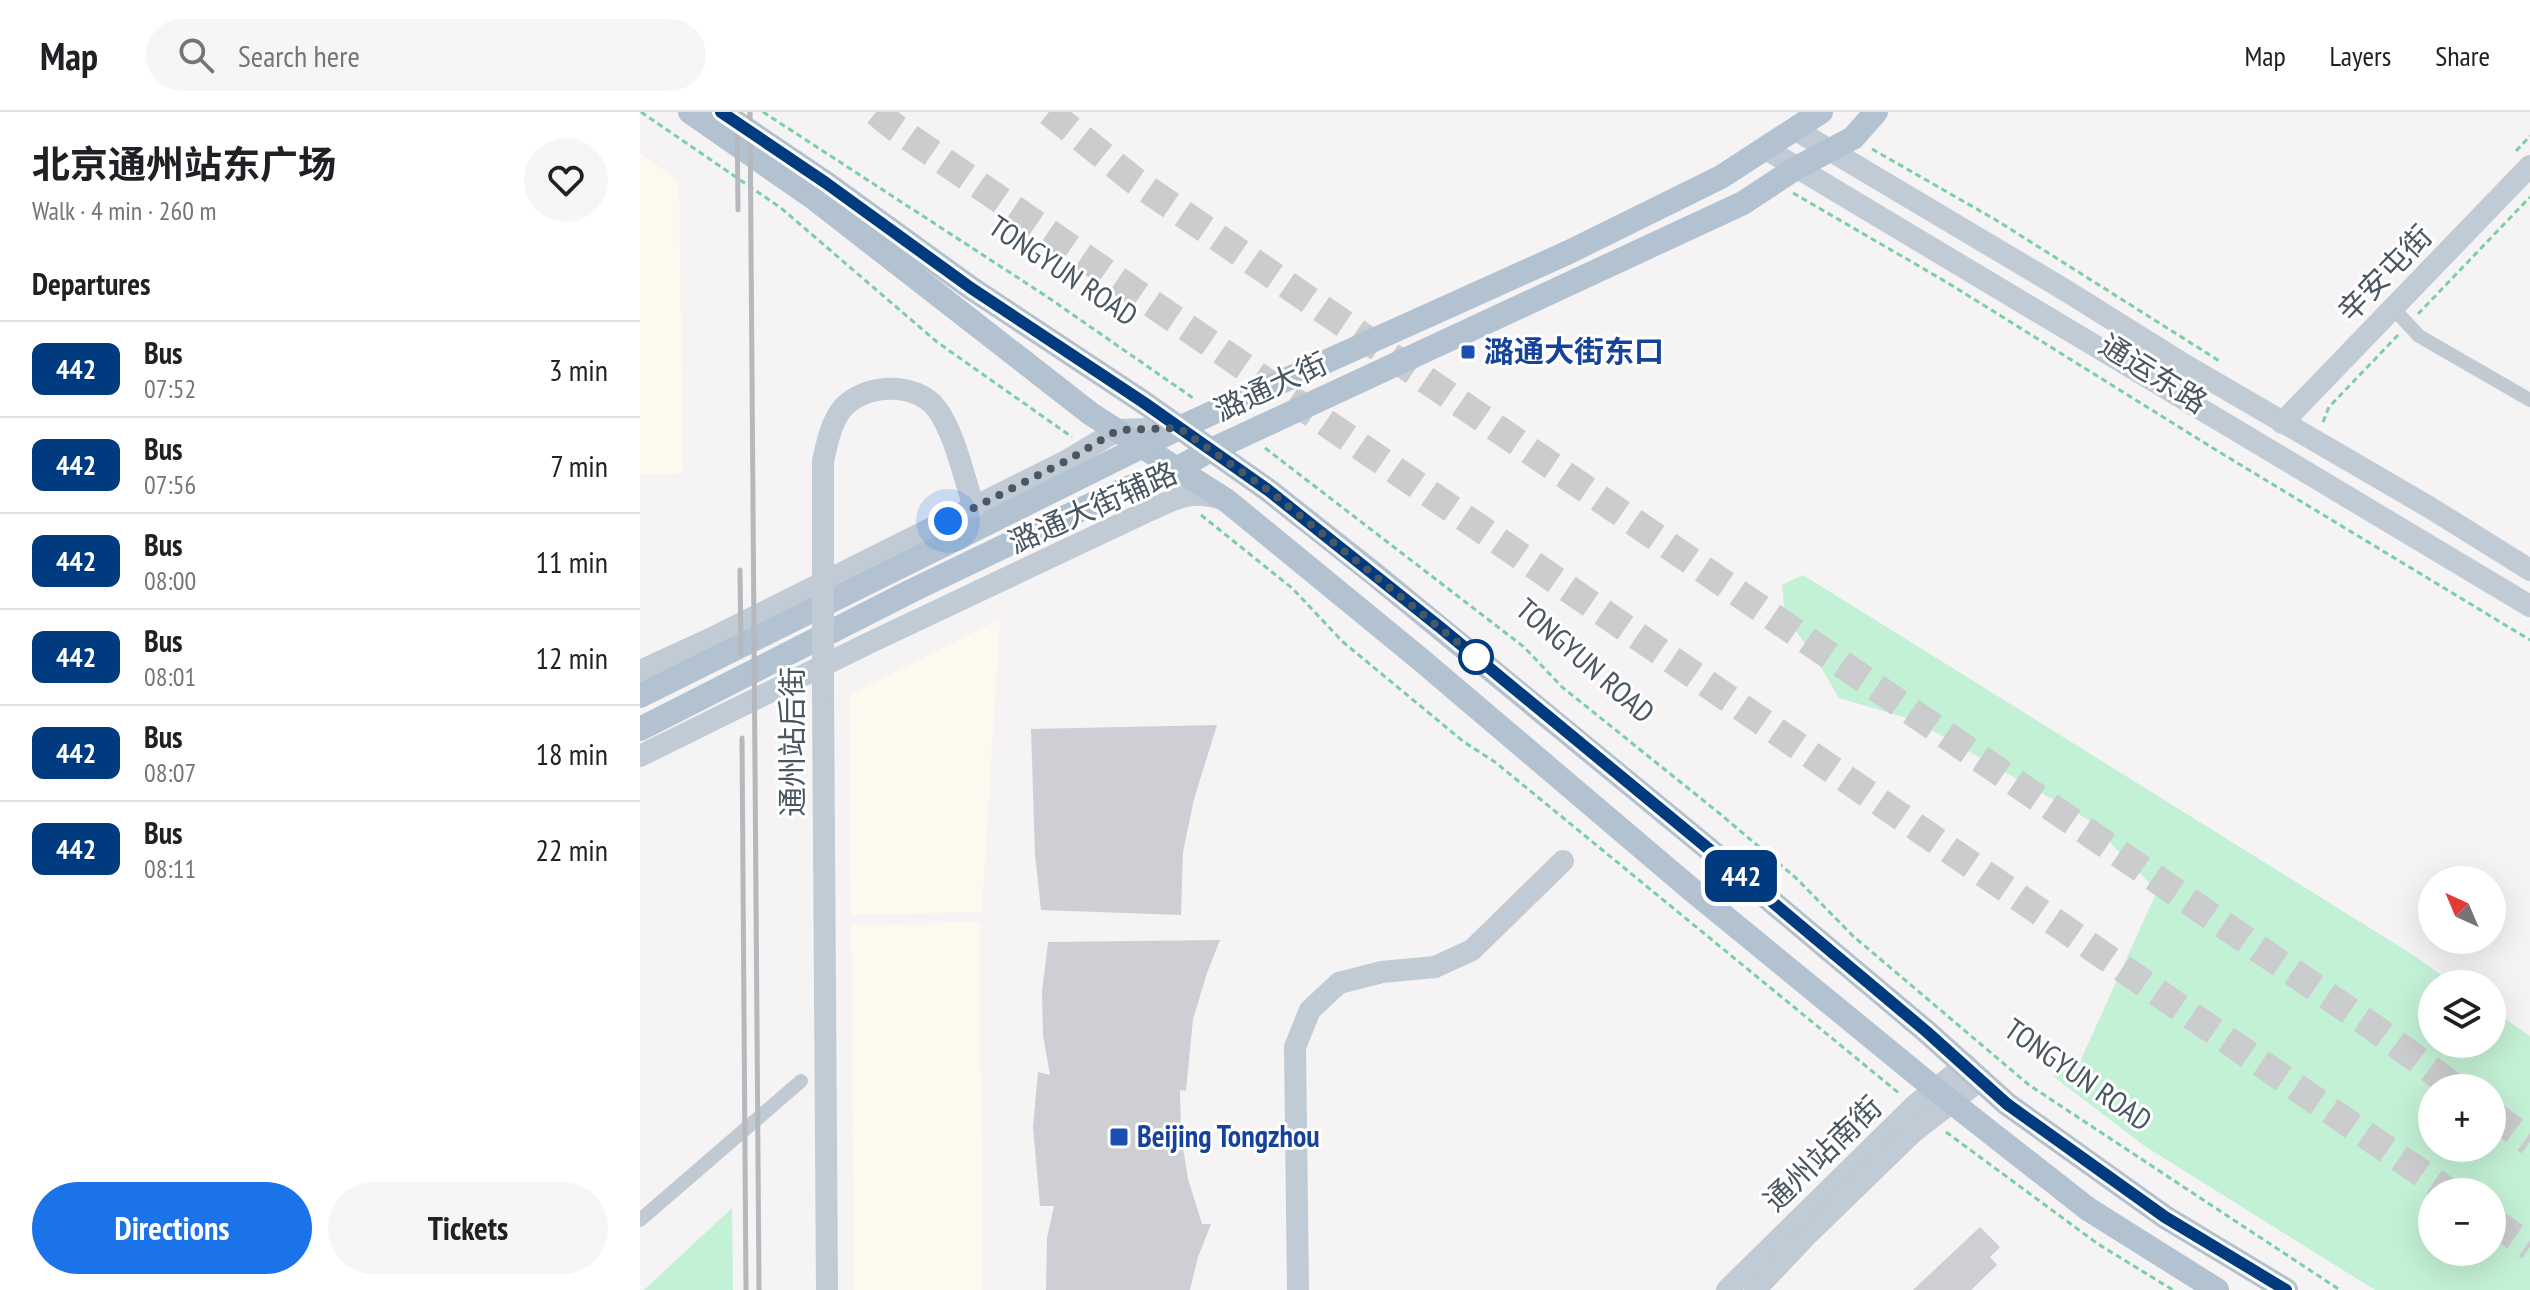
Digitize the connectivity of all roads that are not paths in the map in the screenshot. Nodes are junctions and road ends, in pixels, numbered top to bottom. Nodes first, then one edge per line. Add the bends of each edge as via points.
1 (690, 112) edge
2 (721, 112) edge
3 (1821, 112) edge
4 (1876, 112) edge
5 (1796, 130) junction
6 (1766, 149) junction
7 (1829, 150) junction
8 (2530, 166) edge
9 (1796, 168) junction
10 (2393, 308) junction
11 (2530, 400) edge
12 (2290, 416) junction
13 (1179, 428) junction
14 (1118, 430) junction
15 (1143, 446) junction
16 (1209, 451) junction
17 (1178, 468) junction
18 (1226, 500) junction
19 (974, 507) junction
20 (2530, 570) edge
21 (2530, 606) edge
22 (640, 671) edge
23 (640, 696) edge
24 (640, 729) edge
25 (640, 756) edge
26 (1563, 861) dead end
27 (1973, 1072) junction
28 (801, 1081) dead end
29 (1944, 1096) junction
30 (1923, 1113) junction
31 (640, 1220) edge
32 (827, 1290) edge
33 (1298, 1290) edge
34 (1727, 1290) edge
35 (1755, 1290) edge
36 (2217, 1290) edge
37 (2286, 1290) edge

1 - 14 main road via 815,199
2 - 13 main road, TONGYUN ROAD
3 - 5 main road, 潞通大街
4 - 7 main road, 潞通大街 via 1853,138
5 - 6 main road, 潞通大街
5 - 7 street, 通运东路
6 - 9 street, 通运东路
6 - 13 main road, 潞通大街 via 1569,252
7 - 9 main road, 潞通大街
7 - 12 street, 通运东路
8 - 10 street, 辛安屯街
9 - 16 main road, 潞通大街 via 1743,203
9 - 21 street, 通运东路
10 - 11 street via 2419,336
10 - 12 street, 辛安屯街
12 - 20 street, 通运东路
13 - 14 street, 潞通大街辅路
13 - 15 main road, 潞通大街
13 - 16 main road, TONGYUN ROAD
14 - 15 main road
14 - 19 street, 潞通大街辅路
15 - 17 main road
15 - 23 main road, 潞通大街
16 - 17 main road, 潞通大街
16 - 27 main road, TONGYUN ROAD via 1268,490 1418,609
17 - 18 main road
17 - 24 main road, 潞通大街 via 911,591
18 - 25 street, 潞通大街辅路 via 1203,493 1179,497
18 - 29 main road
19 - 22 street, 潞通大街辅路
19 - 32 street, 通州站后街, bridge via 935,406 915,393 890,388 866,393 843,407 823,461
26 - 33 street via 1472,950 1435,967 1339,983 1310,1010 1295,1047
27 - 29 street, 通州站南街
27 - 37 main road, TONGYUN ROAD via 2007,1104 2165,1217
28 - 31 street
29 - 30 street, 通州站南街
29 - 36 main road via 2088,1209
30 - 34 street, 通州站南街
30 - 35 street, 通州站南街 via 1902,1143

